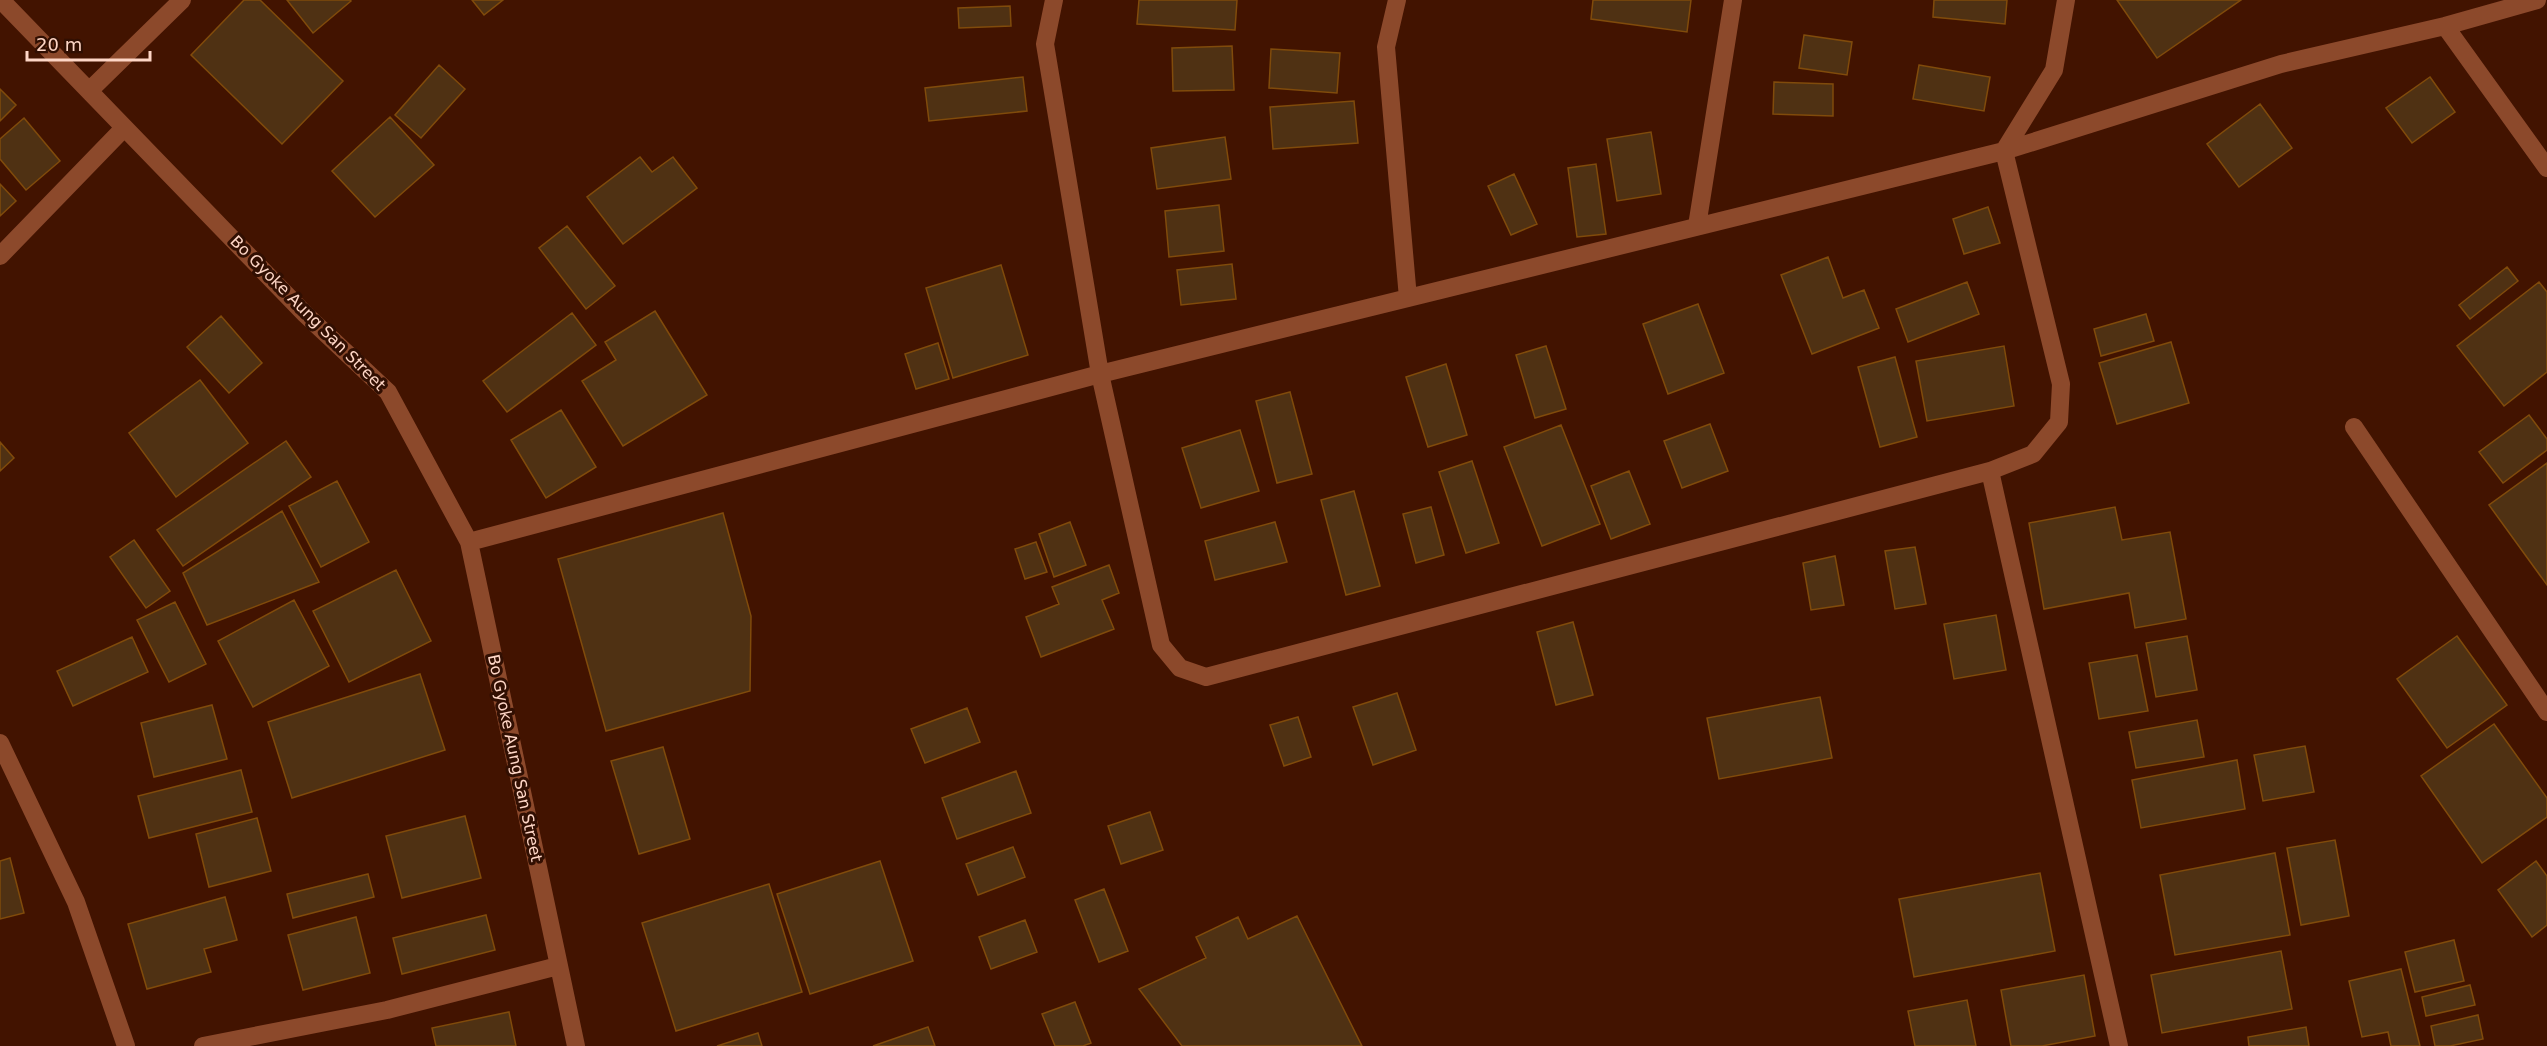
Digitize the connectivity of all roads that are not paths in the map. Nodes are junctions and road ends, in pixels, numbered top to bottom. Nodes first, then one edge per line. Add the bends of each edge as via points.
1 (1, 0) edge
2 (182, 0) edge
3 (1054, 0) edge
4 (1397, 0) edge
5 (1732, 0) edge
6 (2066, 0) edge
7 (2536, 0) edge
8 (2445, 26) junction
9 (89, 91) junction
10 (124, 128) junction
11 (2004, 151) junction
12 (2547, 168) edge
13 (1697, 226) junction
14 (0, 256) edge
15 (1408, 298) junction
16 (1100, 374) junction
17 (2354, 427) dead end
18 (1990, 471) junction
19 (469, 542) junction
20 (2547, 712) edge
21 (0, 743) edge
22 (558, 966) junction
23 (126, 1046) edge
24 (203, 1046) edge
25 (576, 1046) edge
26 (2119, 1046) edge

1 - 9 street, Bo Gyoke Aung San Street
2 - 9 street
3 - 16 street via 1045,44
4 - 15 street via 1386,47
5 - 13 street
6 - 11 street via 2054,70
7 - 8 street
8 - 11 street via 2281,63
8 - 12 street
9 - 10 street, Bo Gyoke Aung San Street
10 - 14 street
10 - 19 street, Bo Gyoke Aung San Street via 305,314 388,392
11 - 13 street
11 - 18 street via 2061,384 2059,422 2033,454
13 - 15 street
15 - 16 street
16 - 18 street via 1161,645 1180,668 1206,677
16 - 19 street
17 - 20 street
18 - 26 street
19 - 22 street, Bo Gyoke Aung San Street
21 - 23 street via 76,902
22 - 24 street via 387,1010
22 - 25 street, Bo Gyoke Aung San Street

